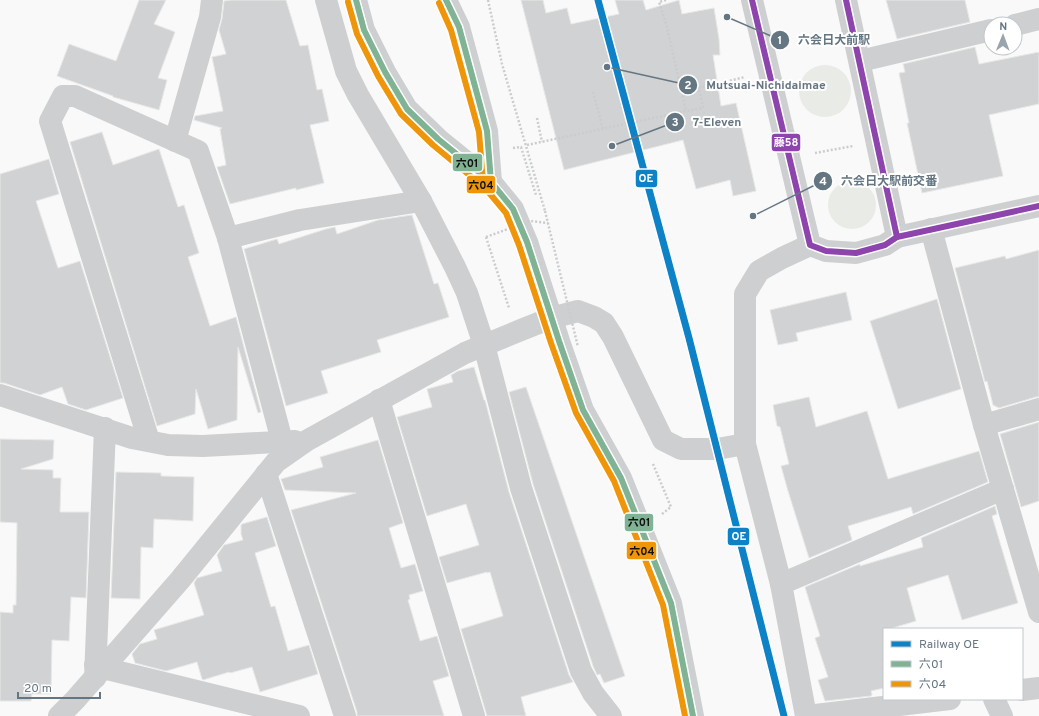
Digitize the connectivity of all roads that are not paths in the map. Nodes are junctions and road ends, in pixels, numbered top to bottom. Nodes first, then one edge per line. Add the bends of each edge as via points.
1 (212, 0) edge
2 (326, 0) edge
3 (356, 0) edge
4 (446, 0) edge
5 (752, 0) edge
6 (846, 0) edge
7 (1039, 19) edge
8 (1023, 23) edge
9 (983, 32) edge
10 (860, 61) junction
11 (175, 141) junction
12 (491, 182) junction
13 (421, 201) junction
14 (1039, 206) edge
15 (932, 229) junction
16 (897, 237) junction
17 (228, 238) junction
18 (810, 245) junction
19 (552, 318) junction
20 (484, 345) junction
21 (0, 395) edge
22 (378, 400) junction
23 (1039, 409) edge
24 (984, 425) junction
25 (105, 428) junction
26 (149, 441) junction
27 (282, 441) junction
28 (306, 441) junction
29 (745, 444) junction
30 (266, 474) junction
31 (1003, 489) junction
32 (781, 584) junction
33 (1039, 612) edge
34 (98, 670) junction
35 (1039, 688) edge
36 (1023, 690) edge
37 (942, 700) edge
38 (994, 700) edge
39 (59, 716) edge
40 (299, 716) edge
41 (345, 716) edge
42 (474, 716) edge
43 (611, 716) edge
44 (693, 716) edge
45 (806, 716) edge
46 (1002, 716) edge

1 - 11 street via 210,17
2 - 13 street via 346,71
3 - 12 street via 364,30 385,72 408,109 438,139
4 - 12 street via 459,27 487,130
5 - 18 street
6 - 10 street
7 - 8 street
9 - 10 street
10 - 16 street
11 - 17 street via 198,151
11 - 26 street via 75,96 63,96 50,121
12 - 19 street via 513,209 527,242
13 - 17 street via 300,220
13 - 20 street via 467,293
14 - 15 street
15 - 16 street
15 - 24 street
16 - 18 street via 885,245 856,253 826,251
17 - 27 street
18 - 29 street via 759,271 745,294
19 - 20 street
19 - 29 street via 578,311 604,323 663,440 681,449 717,449
19 - 44 street via 583,410 621,478 671,603
20 - 22 street
20 - 43 street via 521,488 582,671 593,693
21 - 25 street
22 - 28 street
22 - 42 street
23 - 24 street
24 - 31 street
25 - 26 street
25 - 34 street
26 - 27 street via 168,445 202,446
27 - 28 street
28 - 30 street via 276,462
29 - 32 street
30 - 34 street via 180,580
30 - 41 street
31 - 32 street
31 - 33 street
32 - 45 street
34 - 39 street
34 - 40 street
35 - 36 street
37 - 45 street
38 - 46 street

